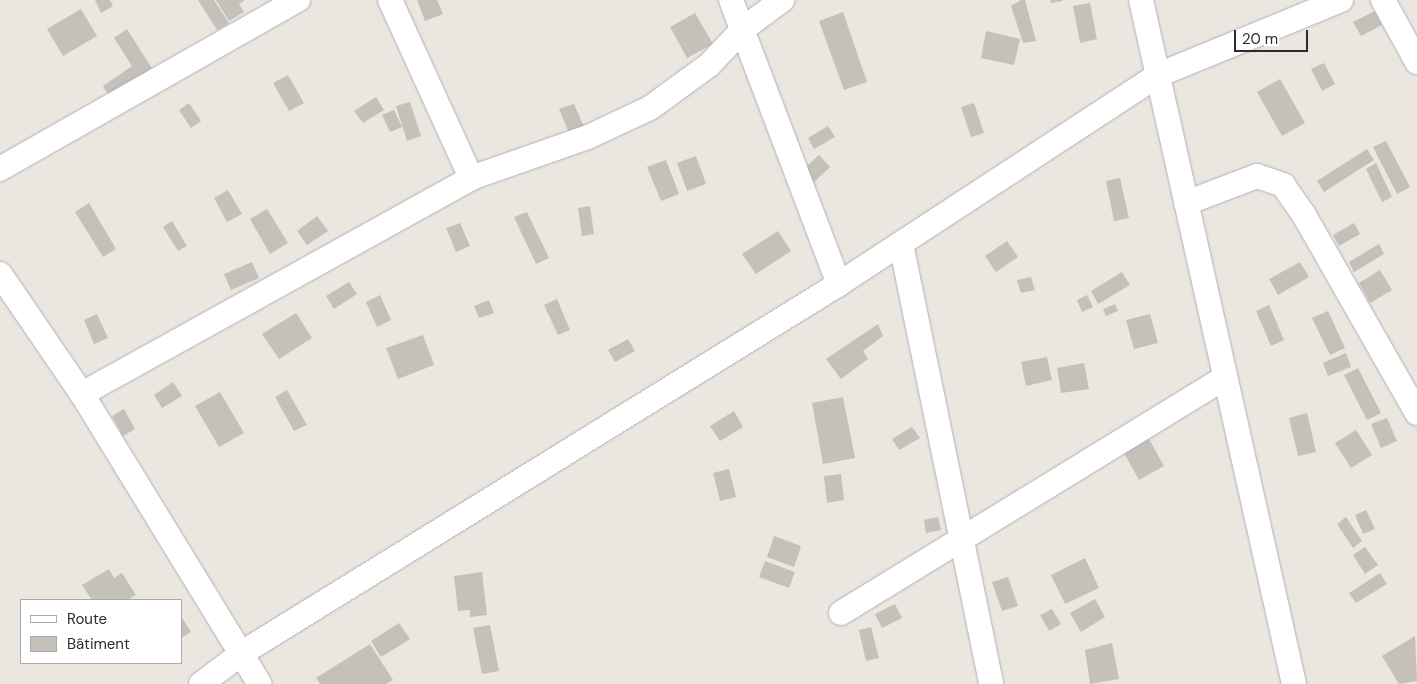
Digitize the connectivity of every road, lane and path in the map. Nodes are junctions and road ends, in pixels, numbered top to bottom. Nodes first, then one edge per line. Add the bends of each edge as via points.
1 (298, 0) edge
2 (390, 0) edge
3 (731, 0) edge
4 (782, 0) edge
5 (1141, 0) edge
6 (1341, 0) edge
7 (1383, 0) edge
8 (743, 29) junction
9 (1417, 62) edge
10 (1158, 75) junction
11 (0, 169) edge
12 (472, 178) junction
13 (1186, 204) junction
14 (901, 244) junction
15 (0, 274) edge
16 (839, 284) junction
17 (1225, 378) junction
18 (82, 394) junction
19 (1417, 413) edge
20 (962, 540) junction
21 (841, 613) dead end
22 (242, 653) junction
23 (201, 684) edge
24 (260, 684) edge
25 (991, 684) edge
26 (1294, 684) edge

1 - 11 street
2 - 12 street
3 - 8 street
4 - 8 street
5 - 10 street
6 - 10 street
7 - 9 street
8 - 12 street via 710,65 650,108 588,137
8 - 16 street
10 - 13 street
10 - 14 street
12 - 18 street
13 - 17 street
13 - 19 street via 1256,176 1283,185 1304,215
14 - 16 street
14 - 20 street
15 - 18 street
16 - 22 street
17 - 20 street
17 - 26 street
18 - 22 street
20 - 21 street
20 - 25 street
22 - 23 street
22 - 24 street

